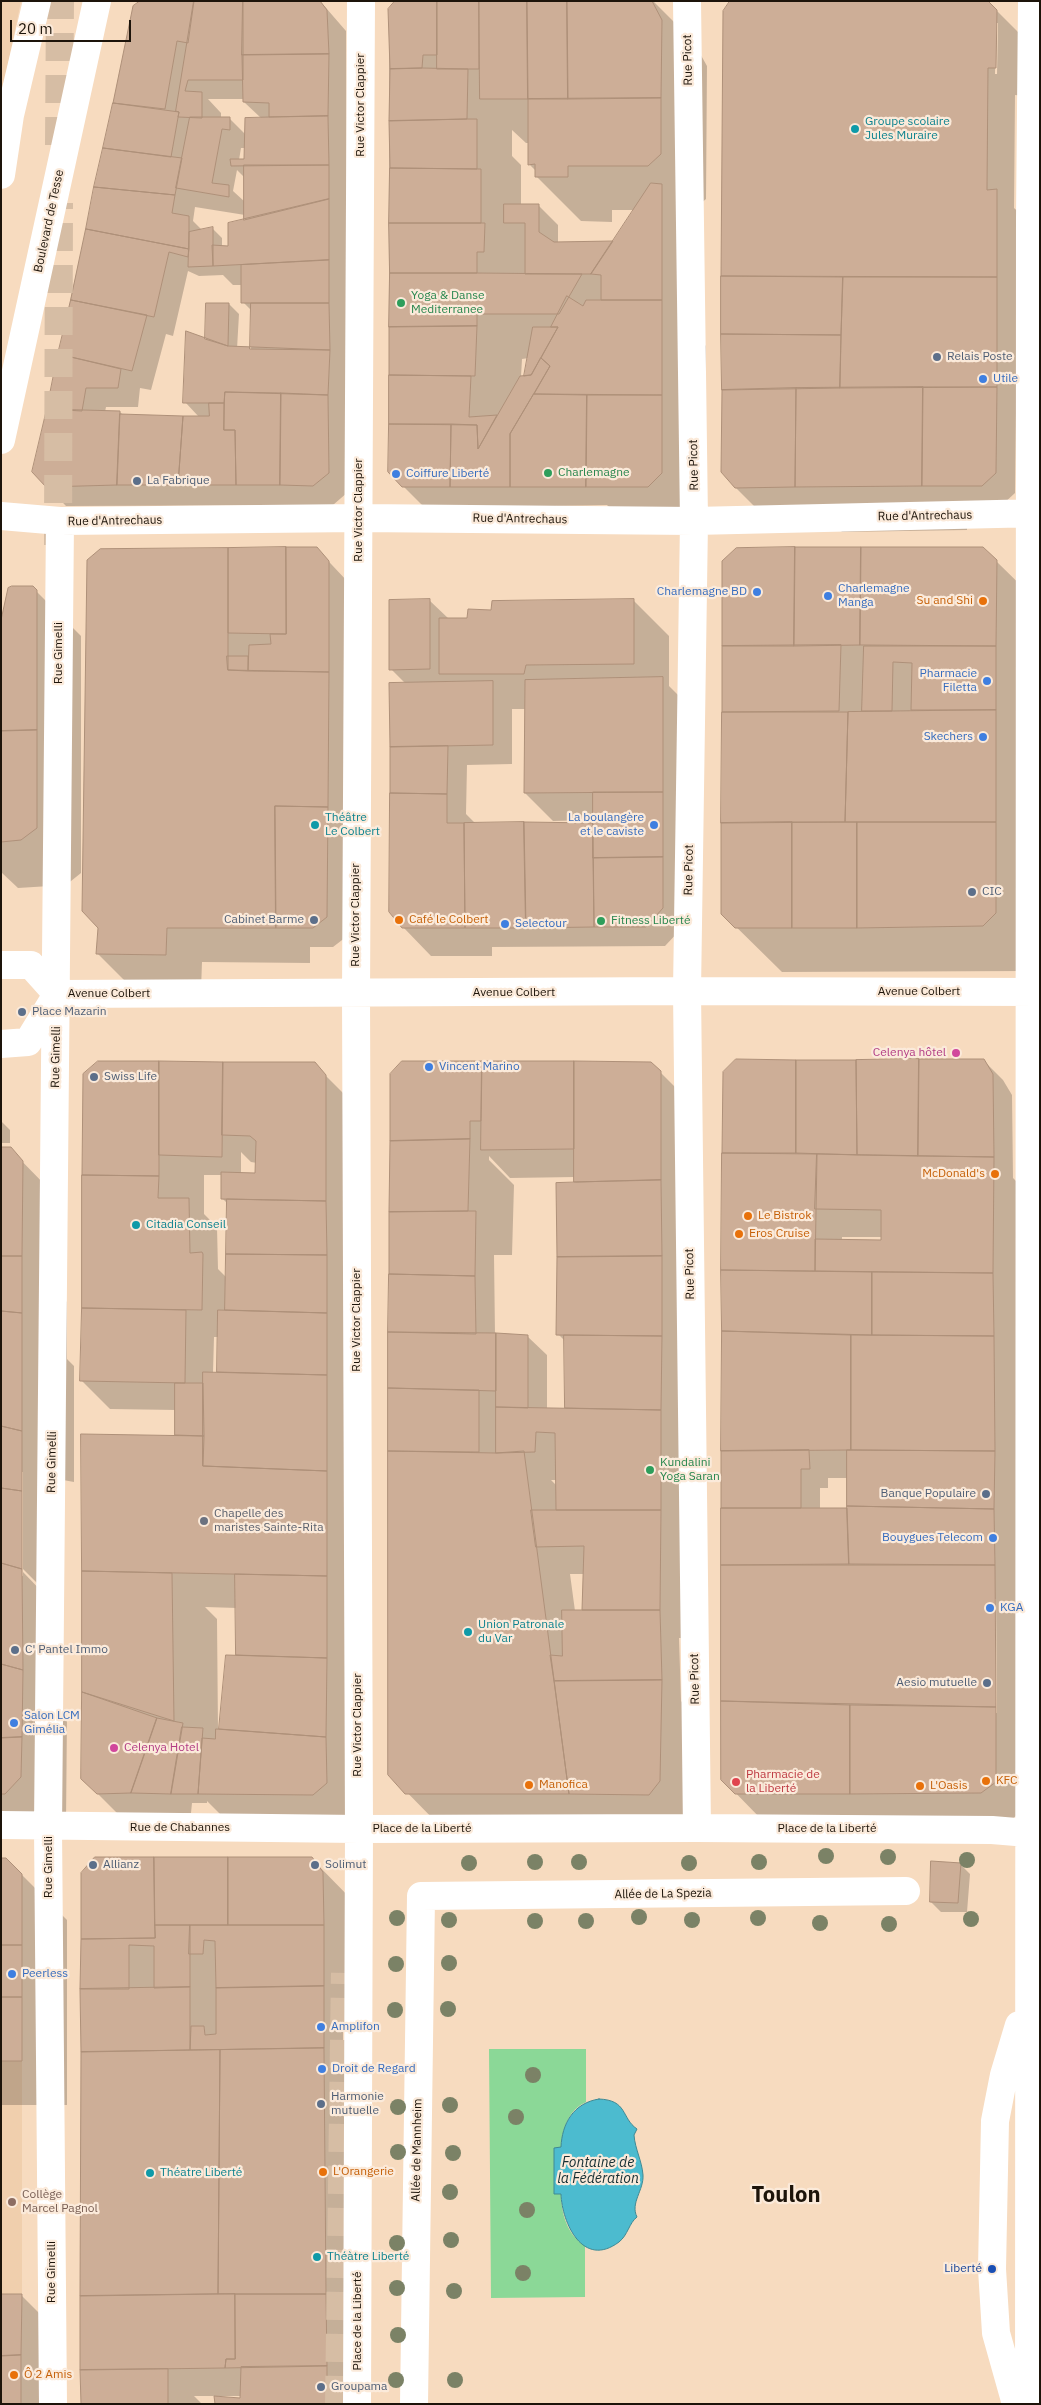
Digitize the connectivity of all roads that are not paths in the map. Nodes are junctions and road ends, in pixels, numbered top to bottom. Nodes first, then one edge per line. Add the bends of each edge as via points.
1 (37, 1) edge
2 (97, 1) edge
3 (362, 1) edge
4 (687, 1) edge
5 (1032, 1) edge
6 (1, 175) edge
7 (1, 440) edge
8 (1036, 514) edge
9 (1, 516) edge
10 (358, 518) junction
11 (60, 521) junction
12 (694, 521) junction
13 (1, 965) edge
14 (687, 991) junction
15 (1035, 992) edge
16 (57, 994) junction
17 (356, 994) junction
18 (1, 1044) edge
19 (1, 1825) edge
20 (48, 1826) junction
21 (697, 1828) junction
22 (359, 1829) junction
23 (1035, 1833) edge
24 (906, 1891) dead end
25 (421, 1896) joint
26 (1028, 2000) junction
27 (53, 2404) edge
28 (357, 2404) edge
29 (414, 2404) edge
30 (1016, 2404) edge
31 (1029, 2404) edge

1 - 6 street via 10,115
2 - 7 street, Boulevard de Tesse
3 - 10 street, Rue Victor Clappier
4 - 12 street, Rue Picot
5 - 8 street via 1030,218
8 - 12 street, Rue d'Antrechaus
8 - 15 street
9 - 11 street, Rue d'Antrechaus
10 - 11 street, Rue d'Antrechaus
10 - 12 street, Rue d'Antrechaus
10 - 17 street, Rue Victor Clappier
11 - 16 street, Rue Gimelli
12 - 14 street, Rue Picot
13 - 16 street, Avenue Colbert via 31,965
14 - 15 street, Avenue Colbert
14 - 17 street, Avenue Colbert
14 - 21 street, Rue Picot
15 - 23 street
16 - 17 street, Avenue Colbert
16 - 18 street via 28,1042
16 - 20 street, Rue Gimelli
17 - 22 street, Rue Victor Clappier
19 - 20 street, Rue de Chabannes
20 - 22 street, Rue de Chabannes
20 - 27 street, Rue Gimelli
21 - 22 street, Place de la Liberté
21 - 23 street, Place de la Liberté
22 - 28 street, Place de la Liberté
23 - 26 street
24 - 25 street, Allée de La Spezia
25 - 29 street, Allée de Mannheim
26 - 30 street via 1004,2076 995,2121 992,2269 996,2333
26 - 31 street

